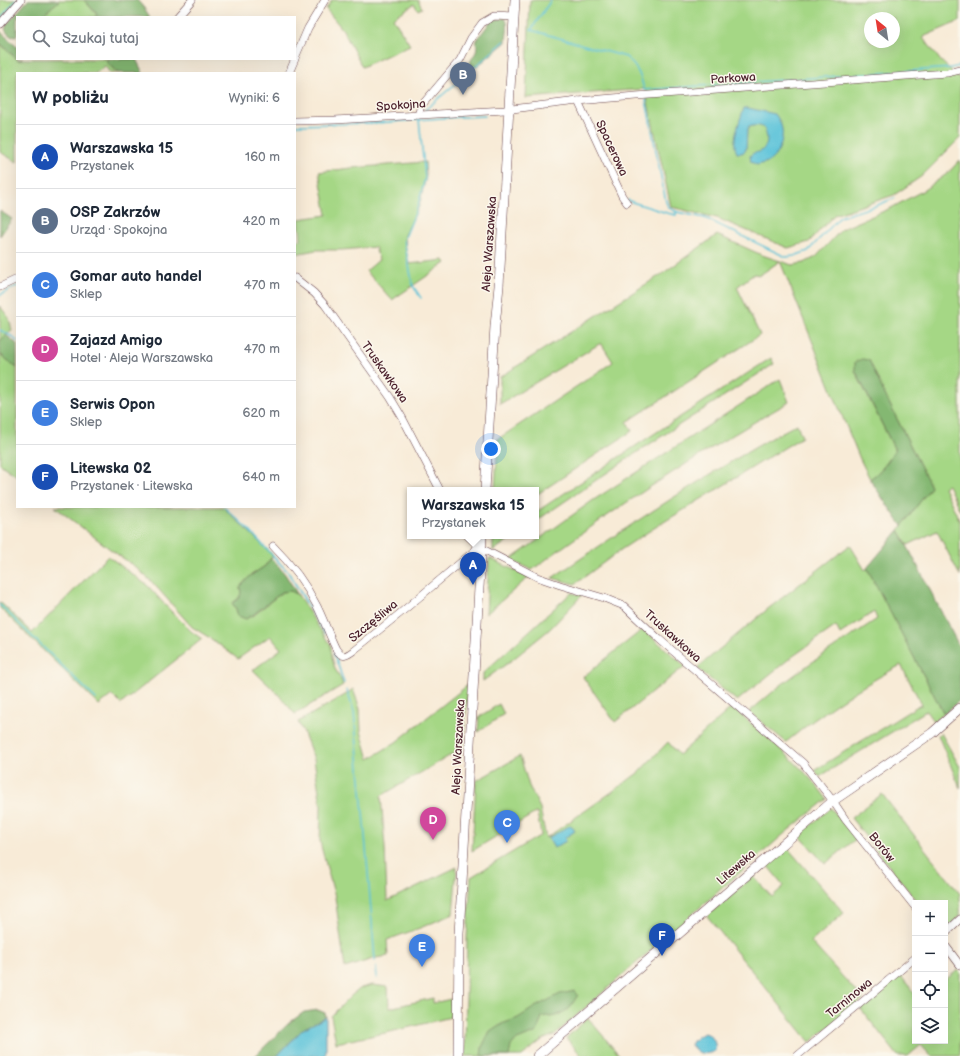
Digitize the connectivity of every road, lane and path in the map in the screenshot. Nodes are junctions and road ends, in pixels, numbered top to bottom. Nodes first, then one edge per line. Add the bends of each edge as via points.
1 (21, 0) edge
2 (326, 0) edge
3 (515, 0) edge
4 (189, 1) edge
5 (178, 16) edge
6 (514, 17) junction
7 (0, 24) edge
8 (296, 56) edge
9 (294, 60) edge
10 (960, 70) edge
11 (289, 72) edge
12 (578, 101) junction
13 (509, 110) junction
14 (418, 115) junction
15 (296, 121) edge
16 (627, 203) dead end
17 (16, 279) edge
18 (296, 279) edge
19 (0, 287) edge
20 (438, 487) edge
21 (486, 487) edge
22 (471, 539) edge
23 (481, 539) edge
24 (273, 546) dead end
25 (479, 546) junction
26 (960, 708) edge
27 (833, 801) junction
28 (912, 903) edge
29 (960, 919) edge
30 (948, 930) edge
31 (948, 949) edge
32 (912, 960) edge
33 (960, 965) edge
34 (458, 1056) edge
35 (537, 1056) edge
36 (797, 1056) edge

1 - 7 street
2 - 8 street via 308,28
3 - 6 street, Aleja Warszawska
4 - 5 street
6 - 13 street, Aleja Warszawska
6 - 14 street via 494,16 482,23 460,60 421,106
9 - 11 street
10 - 12 street, Parkowa
12 - 13 street, Parkowa
12 - 16 street, Spacerowa
13 - 14 street, Spokojna
13 - 21 street, Aleja Warszawska
14 - 15 street, Spokojna
17 - 19 street
18 - 20 street, Truskawkowa via 324,305 390,397
22 - 25 street, Truskawkowa
23 - 25 street, Aleja Warszawska
24 - 25 street, Szczęśliwa via 317,605 336,649 343,656 398,615
25 - 27 street, Truskawkowa via 537,577 624,606 803,763
25 - 34 street, Aleja Warszawska via 459,934
26 - 27 street, Litewska via 932,733
27 - 28 street, Borów
27 - 35 street, Litewska
29 - 30 street
31 - 33 street
32 - 36 street, Tarninowa

